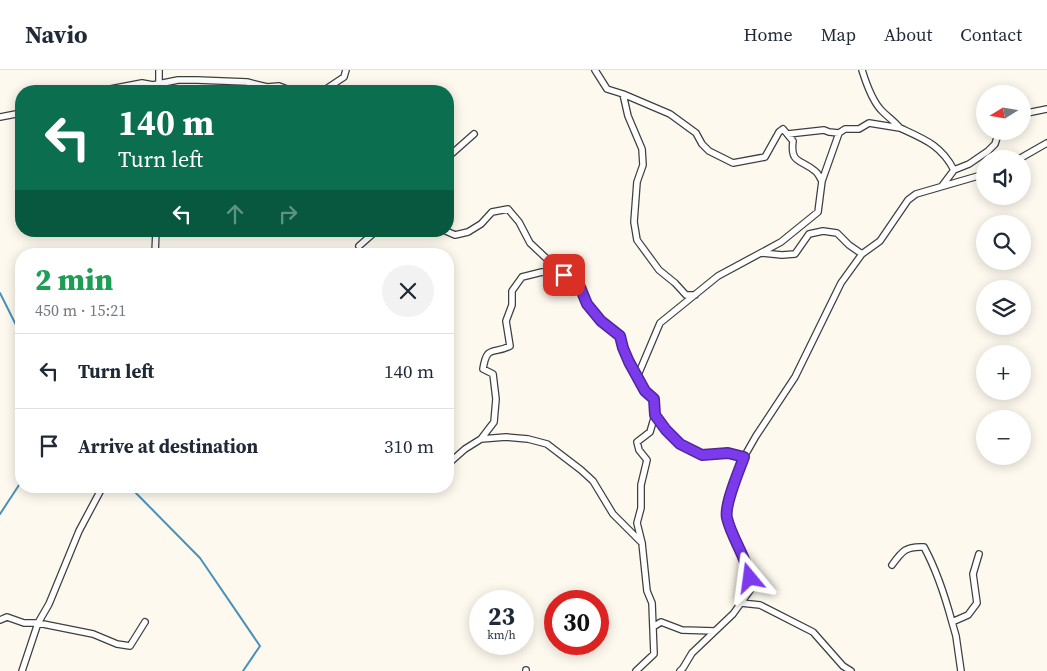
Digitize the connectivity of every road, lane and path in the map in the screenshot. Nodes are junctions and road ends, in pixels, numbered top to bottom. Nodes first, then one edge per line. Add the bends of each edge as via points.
1 (159, 70) edge
2 (346, 70) edge
3 (595, 70) edge
4 (862, 70) edge
5 (159, 83) junction
6 (132, 85) edge
7 (153, 85) edge
8 (153, 85) edge
9 (259, 85) edge
10 (332, 85) edge
11 (623, 94) junction
12 (1047, 109) edge
13 (1031, 112) edge
14 (15, 114) edge
15 (0, 117) edge
16 (900, 128) junction
17 (839, 133) junction
18 (474, 134) dead end
19 (788, 134) junction
20 (996, 140) edge
21 (1047, 143) edge
22 (454, 152) edge
23 (1031, 152) edge
24 (954, 170) junction
25 (976, 177) edge
26 (822, 182) junction
27 (942, 186) junction
28 (454, 235) edge
29 (369, 237) edge
30 (359, 246) dead end
31 (761, 253) junction
32 (862, 254) junction
33 (564, 275) junction
34 (697, 295) junction
35 (638, 375) junction
36 (655, 415) junction
37 (481, 439) junction
38 (744, 457) junction
39 (454, 459) edge
40 (99, 493) edge
41 (642, 543) junction
42 (979, 554) dead end
43 (892, 565) dead end
44 (741, 603) junction
45 (0, 620) edge
46 (145, 622) dead end
47 (952, 622) junction
48 (38, 623) junction
49 (653, 627) junction
50 (715, 631) junction
51 (22, 671) edge
52 (636, 671) edge
53 (680, 671) edge
54 (852, 671) edge
55 (961, 671) edge

1 - 5 street
2 - 10 street via 344,77
3 - 11 street via 607,89
4 - 16 street via 881,110
5 - 7 street
5 - 9 street via 197,80
6 - 8 street
11 - 19 street via 670,114 696,133 709,150 733,163 764,157 779,132 783,129
11 - 34 street via 642,149 643,165 637,182 634,222 637,240 659,270 686,296
12 - 13 street
14 - 15 street
16 - 17 street via 869,123 859,129
16 - 24 street via 941,150
17 - 19 street via 824,130
17 - 26 street
18 - 22 street
19 - 26 street via 793,141 792,152 796,159 817,172
20 - 24 street via 988,151
21 - 23 street
24 - 27 street
25 - 27 street
26 - 31 street via 818,212 781,242
27 - 32 street via 916,194 908,200 880,241
28 - 33 street via 468,232 492,212 508,209 530,243
29 - 30 street
31 - 32 street via 795,254 809,234 823,231 838,233
31 - 34 street via 718,276
32 - 38 street via 842,282 795,377
33 - 35 street via 580,287 587,304 601,321 620,336
33 - 37 street via 542,272 522,277 512,291 512,304 506,321 510,346 492,351 485,357 483,370 493,374 496,399 494,422
34 - 35 street via 660,323
35 - 36 street via 645,391 654,399
36 - 38 street via 680,444 702,455 728,453
36 - 41 street via 650,432 637,442 647,460 637,523
37 - 39 street
37 - 41 street via 506,437 548,444 593,481 613,514
38 - 44 street via 726,517 748,566 752,589
40 - 48 street
41 - 49 street
42 - 47 street via 973,574 977,603 968,615
43 - 47 street via 911,547 924,547 933,562
44 - 50 street
44 - 54 street via 760,605 813,632 842,666
45 - 48 street via 7,617 24,623
46 - 48 street via 130,646 93,634
47 - 55 street
48 - 51 street
49 - 50 street via 661,622 682,630
49 - 52 street via 654,654
50 - 53 street

